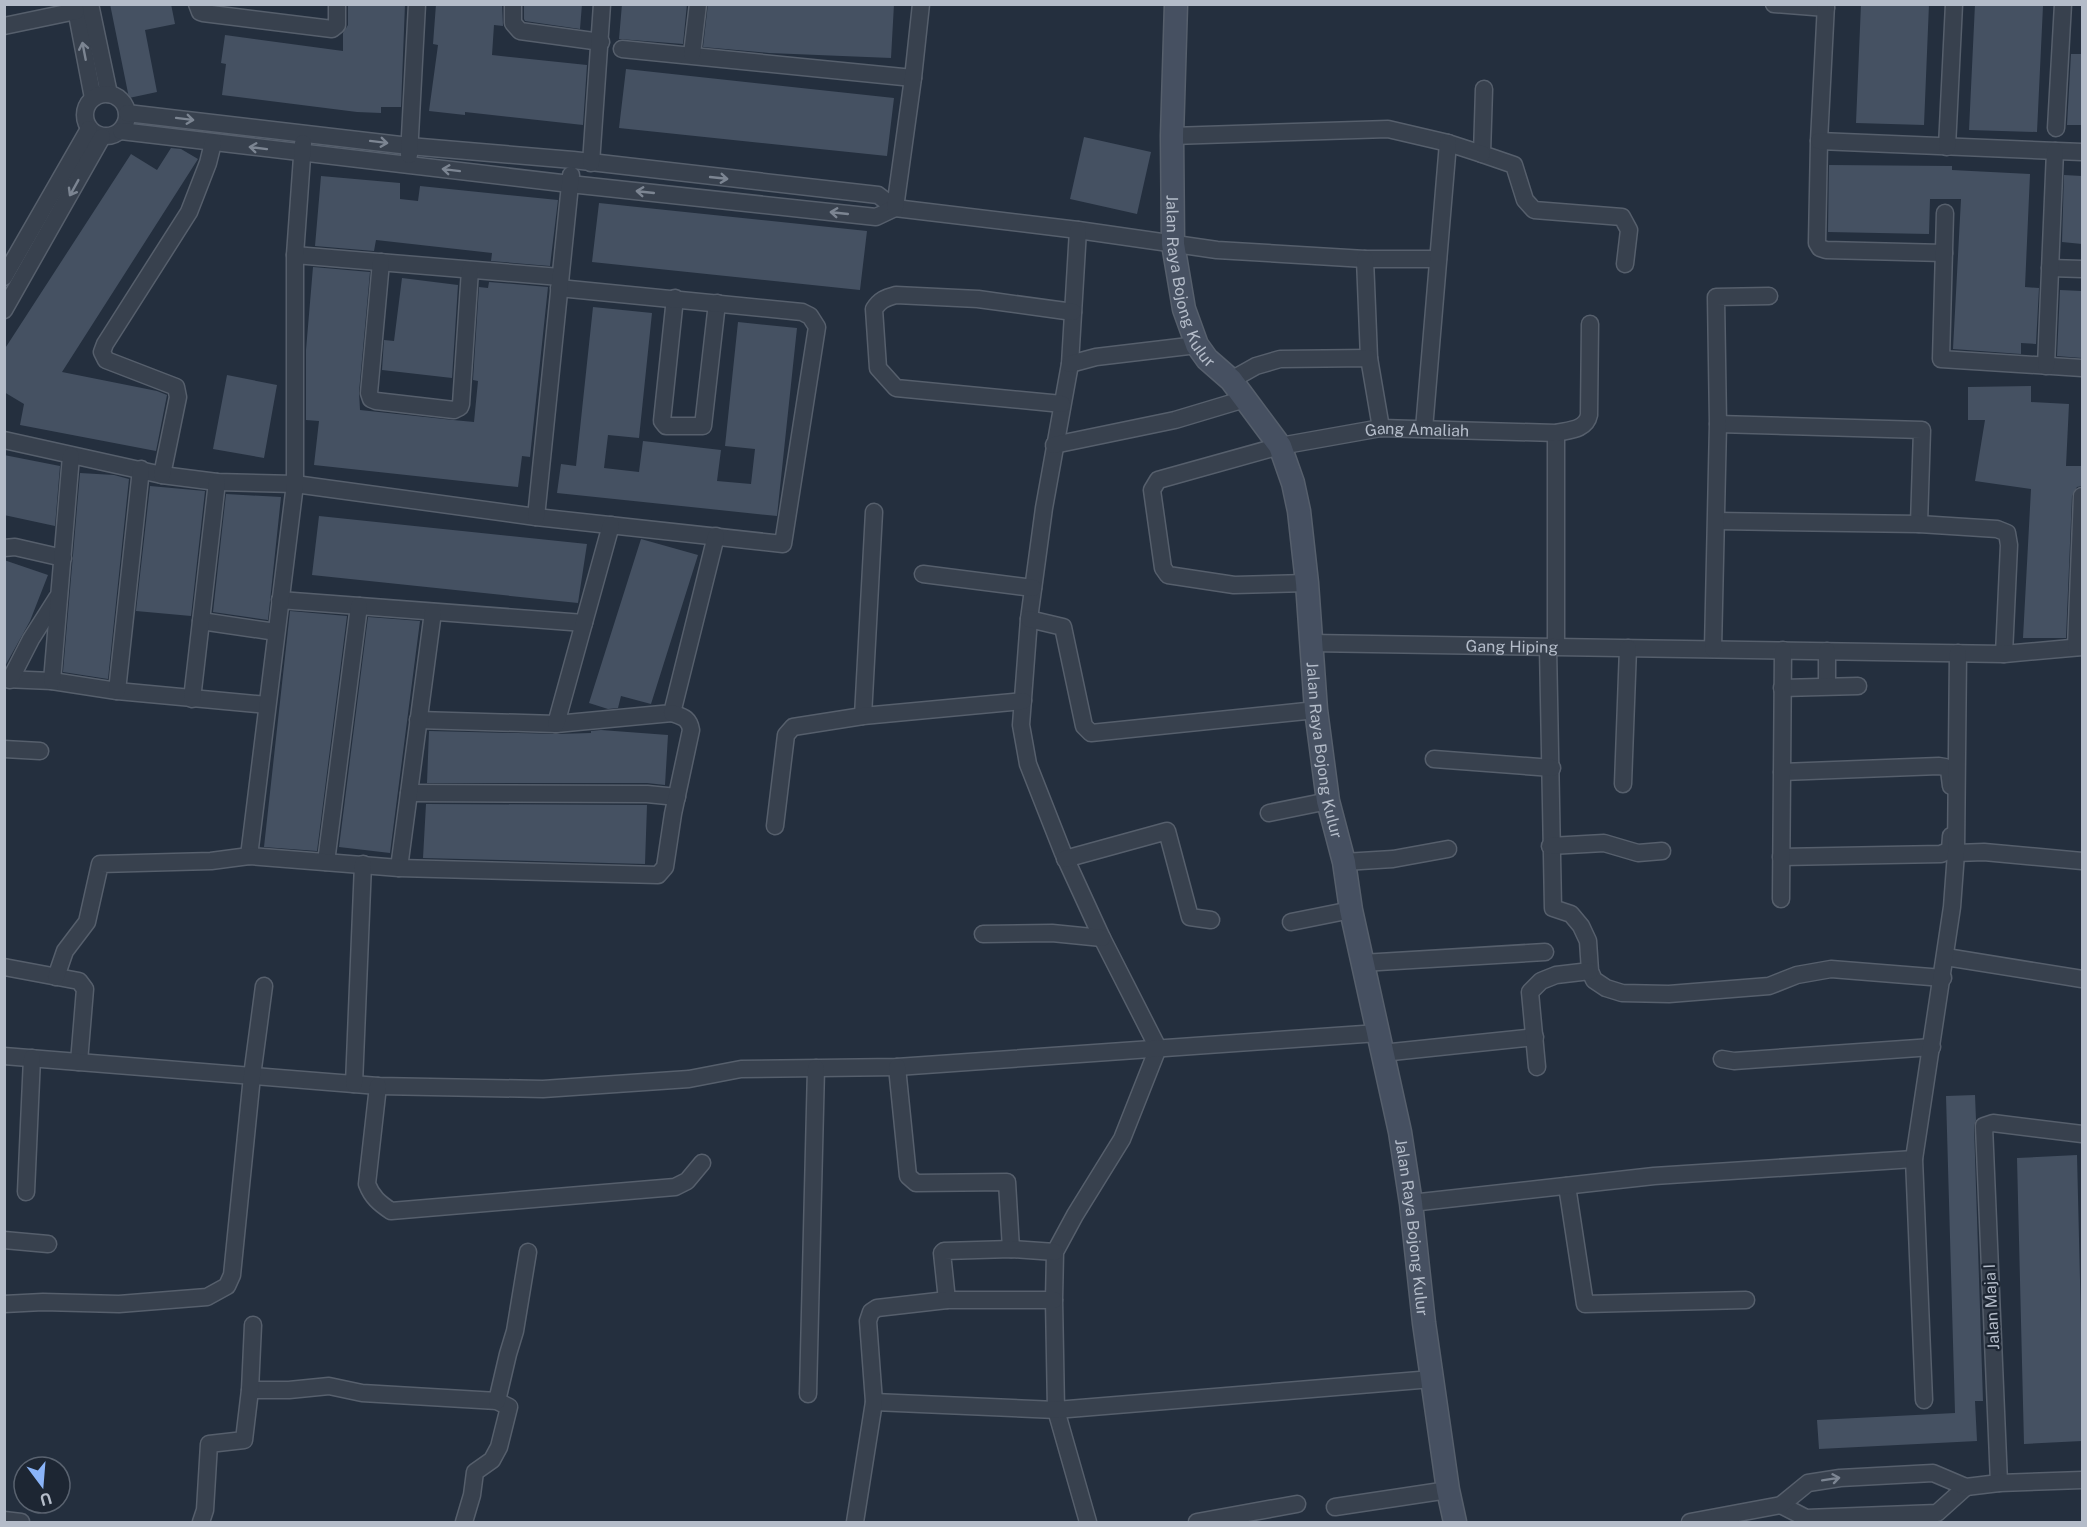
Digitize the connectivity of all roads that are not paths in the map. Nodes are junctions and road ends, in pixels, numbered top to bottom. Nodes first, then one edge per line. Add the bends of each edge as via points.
1 (197, 4) edge
2 (338, 4) edge
3 (417, 4) edge
4 (513, 4) edge
5 (602, 4) edge
6 (698, 4) edge
7 (921, 4) edge
8 (1176, 4) edge
9 (1774, 4) edge
10 (1954, 4) edge
11 (2063, 4) edge
12 (1826, 6) edge
13 (80, 7) edge
14 (4, 26) edge
15 (601, 42) junction
16 (622, 49) dead end
17 (692, 54) junction
18 (914, 78) junction
19 (1484, 89) dead end
20 (101, 96) junction
21 (127, 112) junction
22 (2056, 128) dead end
23 (121, 131) junction
24 (96, 133) junction
25 (304, 134) junction
26 (1172, 136) junction
27 (1819, 141) junction
28 (213, 142) junction
29 (1448, 143) junction
30 (410, 146) junction
31 (1947, 147) junction
32 (2055, 151) junction
33 (2082, 152) edge
34 (301, 153) junction
35 (1482, 154) junction
36 (573, 160) junction
37 (591, 163) junction
38 (408, 165) junction
39 (570, 184) junction
40 (895, 208) junction
41 (1945, 213) dead end
42 (1078, 230) junction
43 (1173, 244) junction
44 (1944, 253) junction
45 (295, 255) junction
46 (1438, 259) junction
47 (1365, 260) junction
48 (381, 262) junction
49 (1625, 264) dead end
50 (2050, 268) junction
51 (2082, 269) edge
52 (470, 270) junction
53 (4, 277) edge
54 (560, 283) junction
55 (1770, 296) dead end
56 (675, 298) junction
57 (717, 303) junction
58 (4, 310) edge
59 (1073, 312) junction
60 (1590, 324) dead end
61 (1197, 345) junction
62 (1369, 358) junction
63 (1070, 364) junction
64 (2046, 366) junction
65 (2082, 368) edge
66 (1231, 380) junction
67 (1245, 399) junction
68 (1062, 404) junction
69 (1718, 424) junction
70 (1381, 428) junction
71 (1424, 429) junction
72 (1556, 433) junction
73 (4, 440) edge
74 (1054, 445) junction
75 (1280, 446) junction
76 (71, 456) junction
77 (141, 469) junction
78 (162, 475) junction
79 (217, 482) junction
80 (295, 484) junction
81 (2082, 496) edge
82 (874, 512) dead end
83 (536, 517) junction
84 (1717, 521) junction
85 (1919, 524) junction
86 (611, 525) junction
87 (716, 536) junction
88 (4, 548) edge
89 (63, 558) junction
90 (2080, 565) edge
91 (923, 574) dead end
92 (1307, 583) junction
93 (1033, 588) junction
94 (59, 596) junction
95 (280, 600) junction
96 (358, 606) junction
97 (433, 612) junction
98 (1029, 619) junction
99 (201, 621) junction
100 (584, 623) junction
101 (276, 632) junction
102 (1311, 643) junction
103 (1552, 647) junction
104 (2079, 647) edge
105 (1628, 648) junction
106 (1713, 650) junction
107 (1783, 650) junction
108 (1827, 651) junction
109 (1958, 654) junction
110 (2004, 654) junction
111 (7, 679) edge
112 (52, 681) junction
113 (1827, 686) junction
114 (1858, 686) dead end
115 (1782, 688) junction
116 (117, 691) junction
117 (192, 699) junction
118 (1023, 701) junction
119 (267, 705) junction
120 (1316, 710) junction
121 (672, 714) junction
122 (863, 716) junction
123 (418, 720) junction
124 (556, 724) junction
125 (4, 749) edge
126 (40, 751) dead end
127 (1434, 759) dead end
128 (1552, 768) junction
129 (1782, 772) junction
130 (1623, 784) dead end
131 (409, 793) junction
132 (677, 797) junction
133 (1328, 801) junction
134 (1269, 813) dead end
135 (775, 826) dead end
136 (1550, 846) junction
137 (1448, 849) dead end
138 (1662, 851) dead end
139 (1956, 853) junction
140 (249, 856) junction
141 (1781, 857) junction
142 (1065, 859) junction
143 (2082, 861) edge
144 (326, 862) junction
145 (1344, 862) junction
146 (363, 864) junction
147 (399, 868) junction
148 (1781, 899) dead end
149 (1351, 910) junction
150 (1211, 920) dead end
151 (1290, 922) dead end
152 (983, 934) dead end
153 (1102, 938) junction
154 (1545, 952) dead end
155 (1946, 957) junction
156 (1362, 963) junction
157 (4, 967) edge
158 (1590, 971) junction
159 (56, 977) junction
160 (1943, 978) junction
161 (2082, 980) edge
162 (264, 986) dead end
163 (1535, 1037) junction
164 (1380, 1043) junction
165 (1932, 1047) junction
166 (1158, 1048) junction
167 (4, 1056) edge
168 (32, 1058) junction
169 (1722, 1059) dead end
170 (79, 1062) junction
171 (897, 1067) junction
172 (1537, 1067) dead end
173 (816, 1068) junction
174 (252, 1076) junction
175 (354, 1084) junction
176 (378, 1086) junction
177 (2082, 1134) edge
178 (1914, 1159) junction
179 (702, 1163) dead end
180 (1567, 1186) junction
181 (26, 1192) dead end
182 (1411, 1203) junction
183 (4, 1240) edge
184 (48, 1244) dead end
185 (1011, 1249) junction
186 (528, 1252) dead end
187 (1055, 1252) junction
188 (947, 1300) junction
189 (1054, 1300) junction
190 (1746, 1300) dead end
191 (4, 1304) edge
192 (253, 1325) dead end
193 (1432, 1379) junction
194 (250, 1390) junction
195 (808, 1394) dead end
196 (1924, 1400) dead end
197 (498, 1401) junction
198 (874, 1402) junction
199 (1056, 1410) junction
200 (2082, 1480) edge
201 (1999, 1483) junction
202 (1966, 1487) junction
203 (1448, 1490) junction
204 (1298, 1504) dead end
205 (1781, 1505) junction
206 (1335, 1508) dead end
207 (4, 1520) edge
208 (21, 1522) edge
209 (201, 1522) edge
210 (464, 1522) edge
211 (855, 1522) edge
212 (1089, 1522) edge
213 (1197, 1522) edge
214 (1455, 1522) edge
215 (1690, 1522) edge

1 - 2 street via 203,13 332,29 337,25
3 - 30 street
4 - 15 street via 513,23 520,31
5 - 15 street
6 - 17 street
7 - 18 street
8 - 26 main road, Jalan Raya Bojong Kulur
9 - 12 street
10 - 31 street
11 - 22 street
12 - 27 street
13 - 14 street
13 - 20 street
15 - 37 street
16 - 17 street
17 - 18 street
18 - 40 street
19 - 35 street
20 - 21 street via 118,97
20 - 24 street via 87,104 84,113 84,122
21 - 23 street
21 -> 25 street
23 - 24 street via 112,136
23 - 28 street
24 - 53 street
24 -> 58 street
25 -> 30 street
25 - 34 street
26 - 29 street via 1388,129
26 - 43 main road, Jalan Raya Bojong Kulur
27 - 31 street
27 - 44 street via 1820,248
34 -> 28 street
28 - 78 street via 189,212 102,352 106,360 176,387 178,397
29 - 35 street
29 - 46 street
30 - 36 street
30 - 38 street
31 - 32 street
32 - 33 street
32 - 50 street
34 - 38 street
34 - 45 street
35 - 49 street via 1514,165 1525,200 1534,210 1622,217 1629,230
36 - 37 street
36 - 39 street
37 -> 40 street via 878,195
39 -> 38 street
40 -> 39 street via 876,217
39 - 54 street
40 - 42 street
41 - 44 street
42 - 43 street
42 - 59 street
43 - 47 street
43 - 61 main road, Jalan Raya Bojong Kulur via 1184,309
44 - 64 street via 1941,359
45 - 48 street
45 - 80 street
46 - 47 street
46 - 71 street
47 - 62 street
48 - 52 street
48 - 52 street via 370,396 454,410 461,404
50 - 51 street
50 - 64 street
52 - 54 street
54 - 56 street
54 - 83 street
55 - 69 street via 1716,297
56 - 57 street
56 - 57 street via 662,421 666,426 703,426
57 - 87 street via 802,312 817,327 785,542 780,545
59 - 63 street
59 - 68 street via 978,299 896,296 885,298 874,309 879,368 896,388
60 - 72 street via 1588,420 1578,428
61 - 63 street via 1096,357
61 - 66 main road, Jalan Raya Bojong Kulur
62 - 66 street via 1280,359 1256,366
62 - 70 street
63 - 68 street
64 - 65 street
66 - 67 main road, Jalan Raya Bojong Kulur
67 - 74 street via 1176,420
67 - 75 main road, Jalan Raya Bojong Kulur
68 - 74 street
69 - 84 street
69 - 85 street via 1922,429
70 - 71 street, Gang Amaliah
70 - 75 street, Gang Amaliah
71 - 72 street, Gang Amaliah
72 - 103 street
73 - 76 street
74 - 93 street
75 - 92 main road, Jalan Raya Bojong Kulur via 1299,511
75 - 92 street, Gang Amaliah via 1156,482 1152,490 1163,567 1168,575 1234,585
76 - 77 street
76 - 89 street
77 - 78 street
77 - 116 street
78 - 79 street
79 - 80 street
79 - 99 street
80 - 83 street
80 - 95 street
81 - 90 street
82 - 122 street
83 - 86 street
84 - 85 street
84 - 106 street
85 - 110 street via 2007,533
86 - 87 street
86 - 100 street
87 - 121 street
88 - 89 street
89 - 94 street
90 - 104 street
91 - 93 street
92 - 102 main road, Jalan Raya Bojong Kulur
93 - 98 street
94 - 111 street
94 - 112 street
95 - 96 street
95 - 101 street
96 - 97 street
96 - 144 street
97 - 100 street
97 - 123 street
98 - 118 street
98 - 120 street via 1063,627 1084,726 1091,733
99 - 101 street
99 - 117 street
100 - 124 street
101 - 119 street
102 - 103 street, Gang Hiping
102 - 120 main road, Jalan Raya Bojong Kulur
103 - 105 street, Gang Hiping
103 - 128 street
104 - 110 street, Gang Hiping
105 - 106 street, Gang Hiping
105 - 130 street
106 - 107 street, Gang Hiping
107 - 108 street, Gang Hiping
107 - 115 street
108 - 109 street, Gang Hiping
108 - 113 street
109 - 110 street, Gang Hiping
109 - 139 street
111 - 112 street
112 - 116 street
113 - 114 street
113 - 115 street
115 - 129 street
116 - 117 street
117 - 119 street
118 - 122 street
118 - 142 street via 1021,725 1029,764
119 - 140 street
120 - 133 main road, Jalan Raya Bojong Kulur
121 - 124 street
121 - 132 street via 685,718 691,730
122 - 135 street via 793,727 786,735
123 - 124 street
123 - 131 street
125 - 126 street
127 - 128 street
128 - 136 street
129 - 141 street
129 - 141 street via 1945,767 1951,775 1951,846 1946,854
131 - 132 street
131 - 147 street
132 - 147 street via 665,867 654,876
133 - 134 street
133 - 145 main road, Jalan Raya Bojong Kulur
136 - 138 street via 1604,843 1638,853
136 - 158 street via 1553,908 1571,914 1581,926 1588,941
137 - 145 street via 1393,859
139 - 143 street
139 - 155 street
140 - 144 street
140 - 159 street via 99,864 87,922 65,951
141 - 148 street
142 - 150 street via 1167,831 1190,917
142 - 153 street
144 - 146 street
145 - 149 main road, Jalan Raya Bojong Kulur
146 - 147 street
146 - 175 street
149 - 151 street
149 - 156 main road, Jalan Raya Bojong Kulur
152 - 153 street via 1036,932
153 - 166 street
154 - 156 street
155 - 160 street
155 - 161 street
156 - 164 main road, Jalan Raya Bojong Kulur
157 - 159 street
158 - 160 street via 1594,980 1622,993 1669,994 1769,986 1797,975 1831,969
158 - 163 street via 1556,975 1541,981 1530,992
159 - 170 street via 79,981 85,989
160 - 165 street
162 - 174 street
163 - 164 street
163 - 172 street
164 - 166 street
164 - 182 main road, Jalan Raya Bojong Kulur
165 - 169 street
165 - 178 street
166 - 171 street
166 - 187 street via 1122,1139
167 - 168 street
168 - 170 street
168 - 181 street
170 - 174 street
171 - 173 street
171 - 185 street via 908,1176 916,1183 1007,1182
173 - 176 street via 741,1069 689,1079 543,1089
173 - 195 street
174 - 175 street
174 - 191 street via 232,1275 227,1286 207,1297 130,1303
175 - 176 street
176 - 179 street via 367,1184 379,1203 391,1210 675,1187 687,1181
177 - 201 street, Jalan Maja I via 1993,1123 1983,1130
178 - 180 street via 1654,1176
178 - 196 street
180 - 182 street
180 - 190 street via 1585,1304
182 - 193 main road, Jalan Raya Bojong Kulur
183 - 184 street
185 - 187 street
185 - 188 street via 944,1251
186 - 197 street
187 - 189 street
188 - 189 street
188 - 198 street via 877,1308 872,1312 868,1321
189 - 199 street
192 - 194 street
193 - 199 street
193 - 203 main road, Jalan Raya Bojong Kulur
194 - 197 street via 329,1386 362,1394
194 - 209 street via 244,1440 209,1444
197 - 210 street via 509,1407 499,1447 492,1460 475,1472
198 - 199 street
198 - 211 street
199 - 212 street
200 - 201 street
201 - 202 street
205 -> 202 street via 1808,1483 1840,1478 1933,1473
202 - 205 street via 1937,1513 1806,1518
203 - 206 street
203 - 214 main road, Jalan Raya Bojong Kulur
204 - 213 street
205 - 215 street
207 - 208 street

